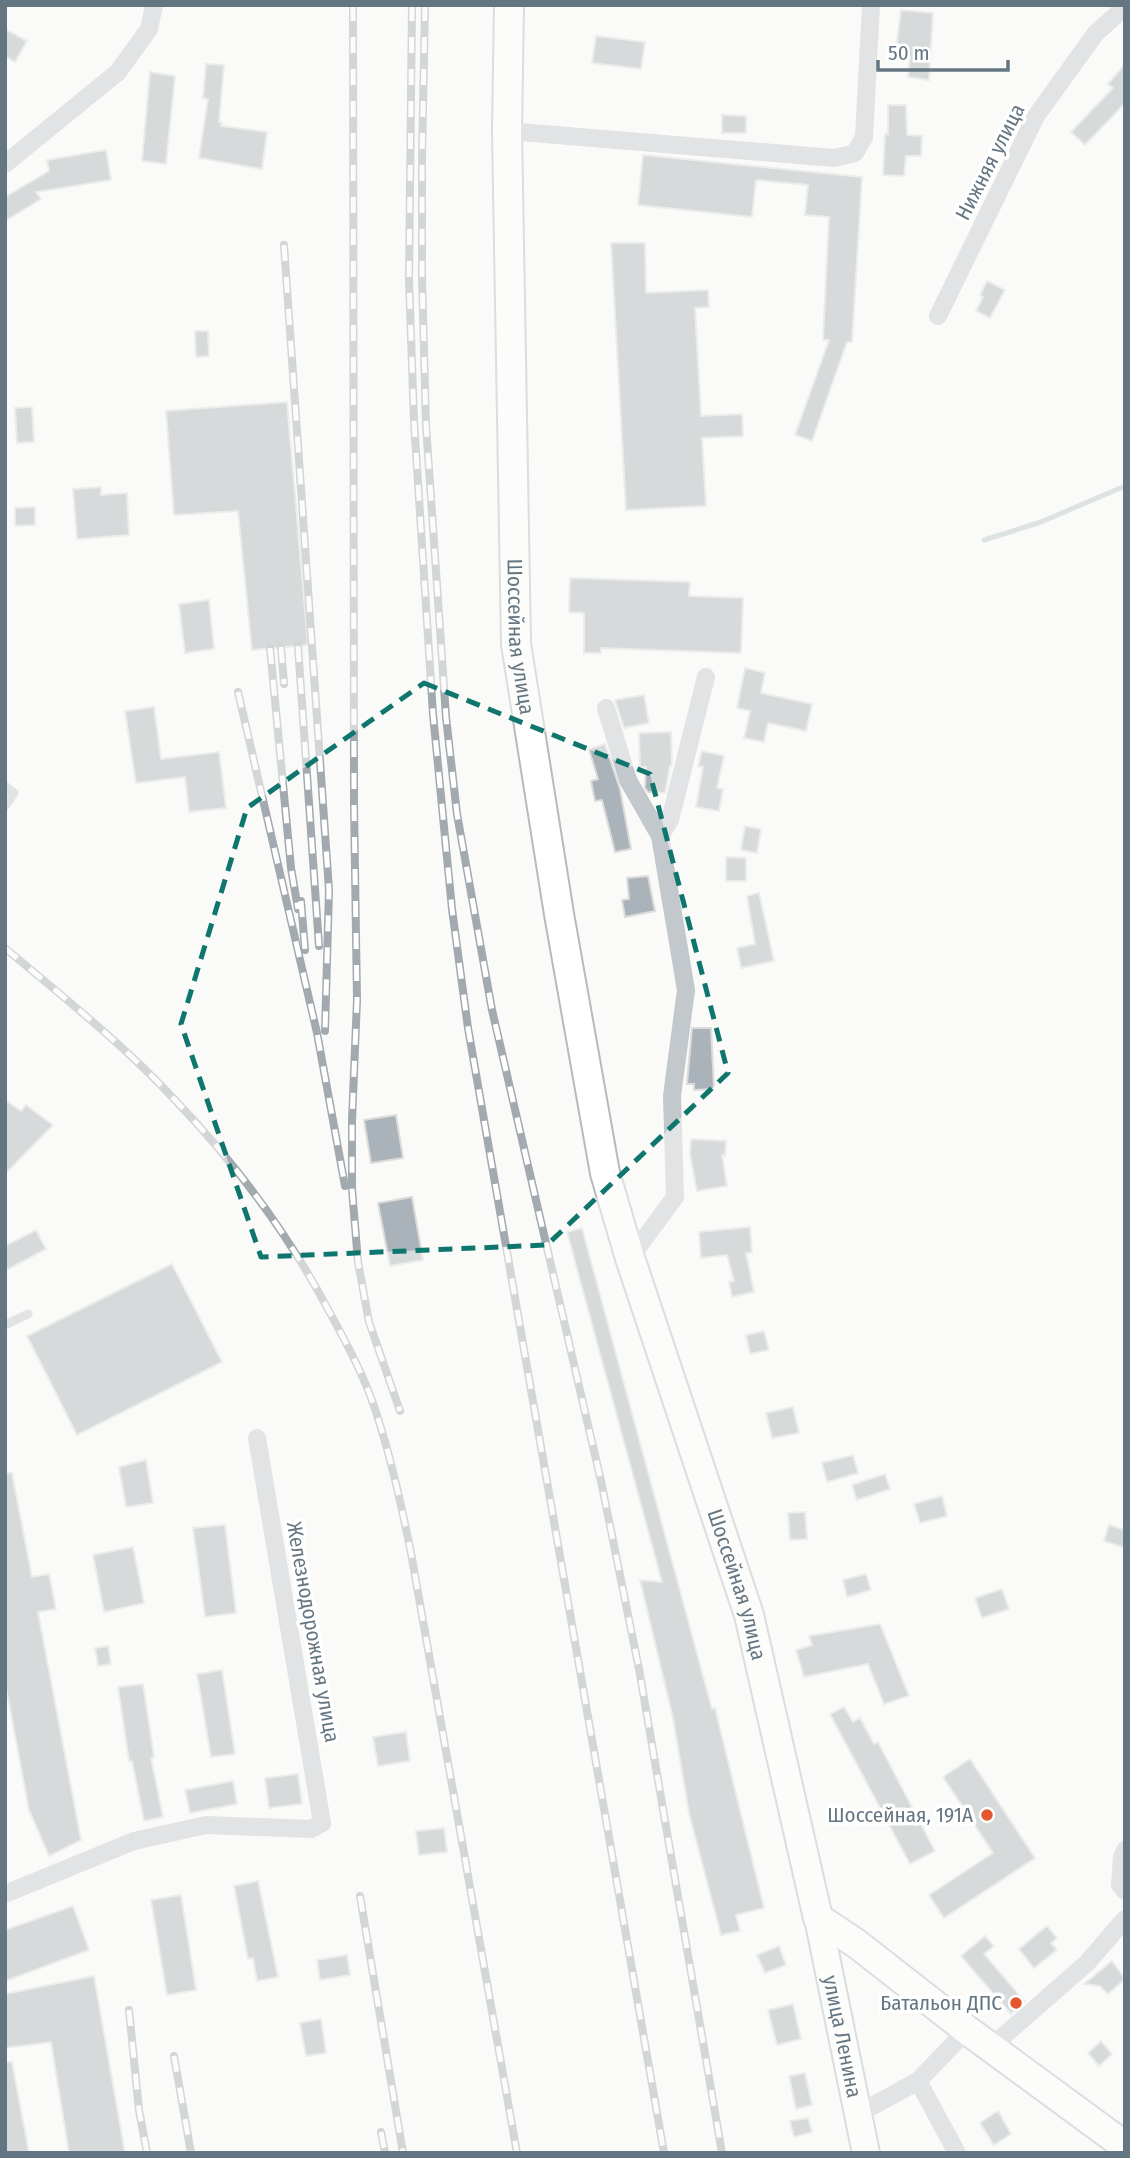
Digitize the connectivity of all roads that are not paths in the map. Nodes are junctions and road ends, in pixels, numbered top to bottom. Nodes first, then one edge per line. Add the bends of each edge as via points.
1 (154, 5) edge
2 (509, 5) edge
3 (871, 5) edge
4 (1125, 7) edge
5 (507, 131) junction
6 (5, 163) edge
7 (938, 316) dead end
8 (706, 677) dead end
9 (606, 708) dead end
10 (5, 786) edge
11 (5, 806) edge
12 (660, 836) junction
13 (630, 1258) junction
14 (27, 1314) dead end
15 (5, 1325) edge
16 (257, 1438) dead end
17 (1125, 1850) edge
18 (1125, 1891) edge
19 (5, 1894) edge
20 (818, 1918) junction
21 (1125, 1919) edge
22 (967, 2030) junction
23 (991, 2047) junction
24 (918, 2081) junction
25 (858, 2114) junction
26 (1125, 2146) edge
27 (866, 2153) edge
28 (957, 2153) edge

1 - 6 street via 149,29 118,72
2 - 5 main road, Шоссейная улица
3 - 5 street via 864,136 855,153 835,158
4 - 7 street, Нижняя улица via 1096,33 1036,117
5 - 13 main road, Шоссейная улица via 516,643 605,1172
8 - 12 street via 670,820
9 - 12 street via 628,780
10 - 11 lane via 14,793
12 - 13 street via 686,990 672,1096 675,1198
13 - 20 main road, Шоссейная улица via 748,1615
14 - 15 lane
16 - 19 street, Железнодорожная улица via 322,1823 312,1829 206,1825 134,1841
17 - 18 street via 1120,1885
20 - 22 main road
20 - 25 street, улица Ленина
21 - 23 street via 1087,1963
22 - 23 main road
22 - 24 street
23 - 26 main road
24 - 25 street
24 - 28 street
25 - 27 street, улица Ленина

